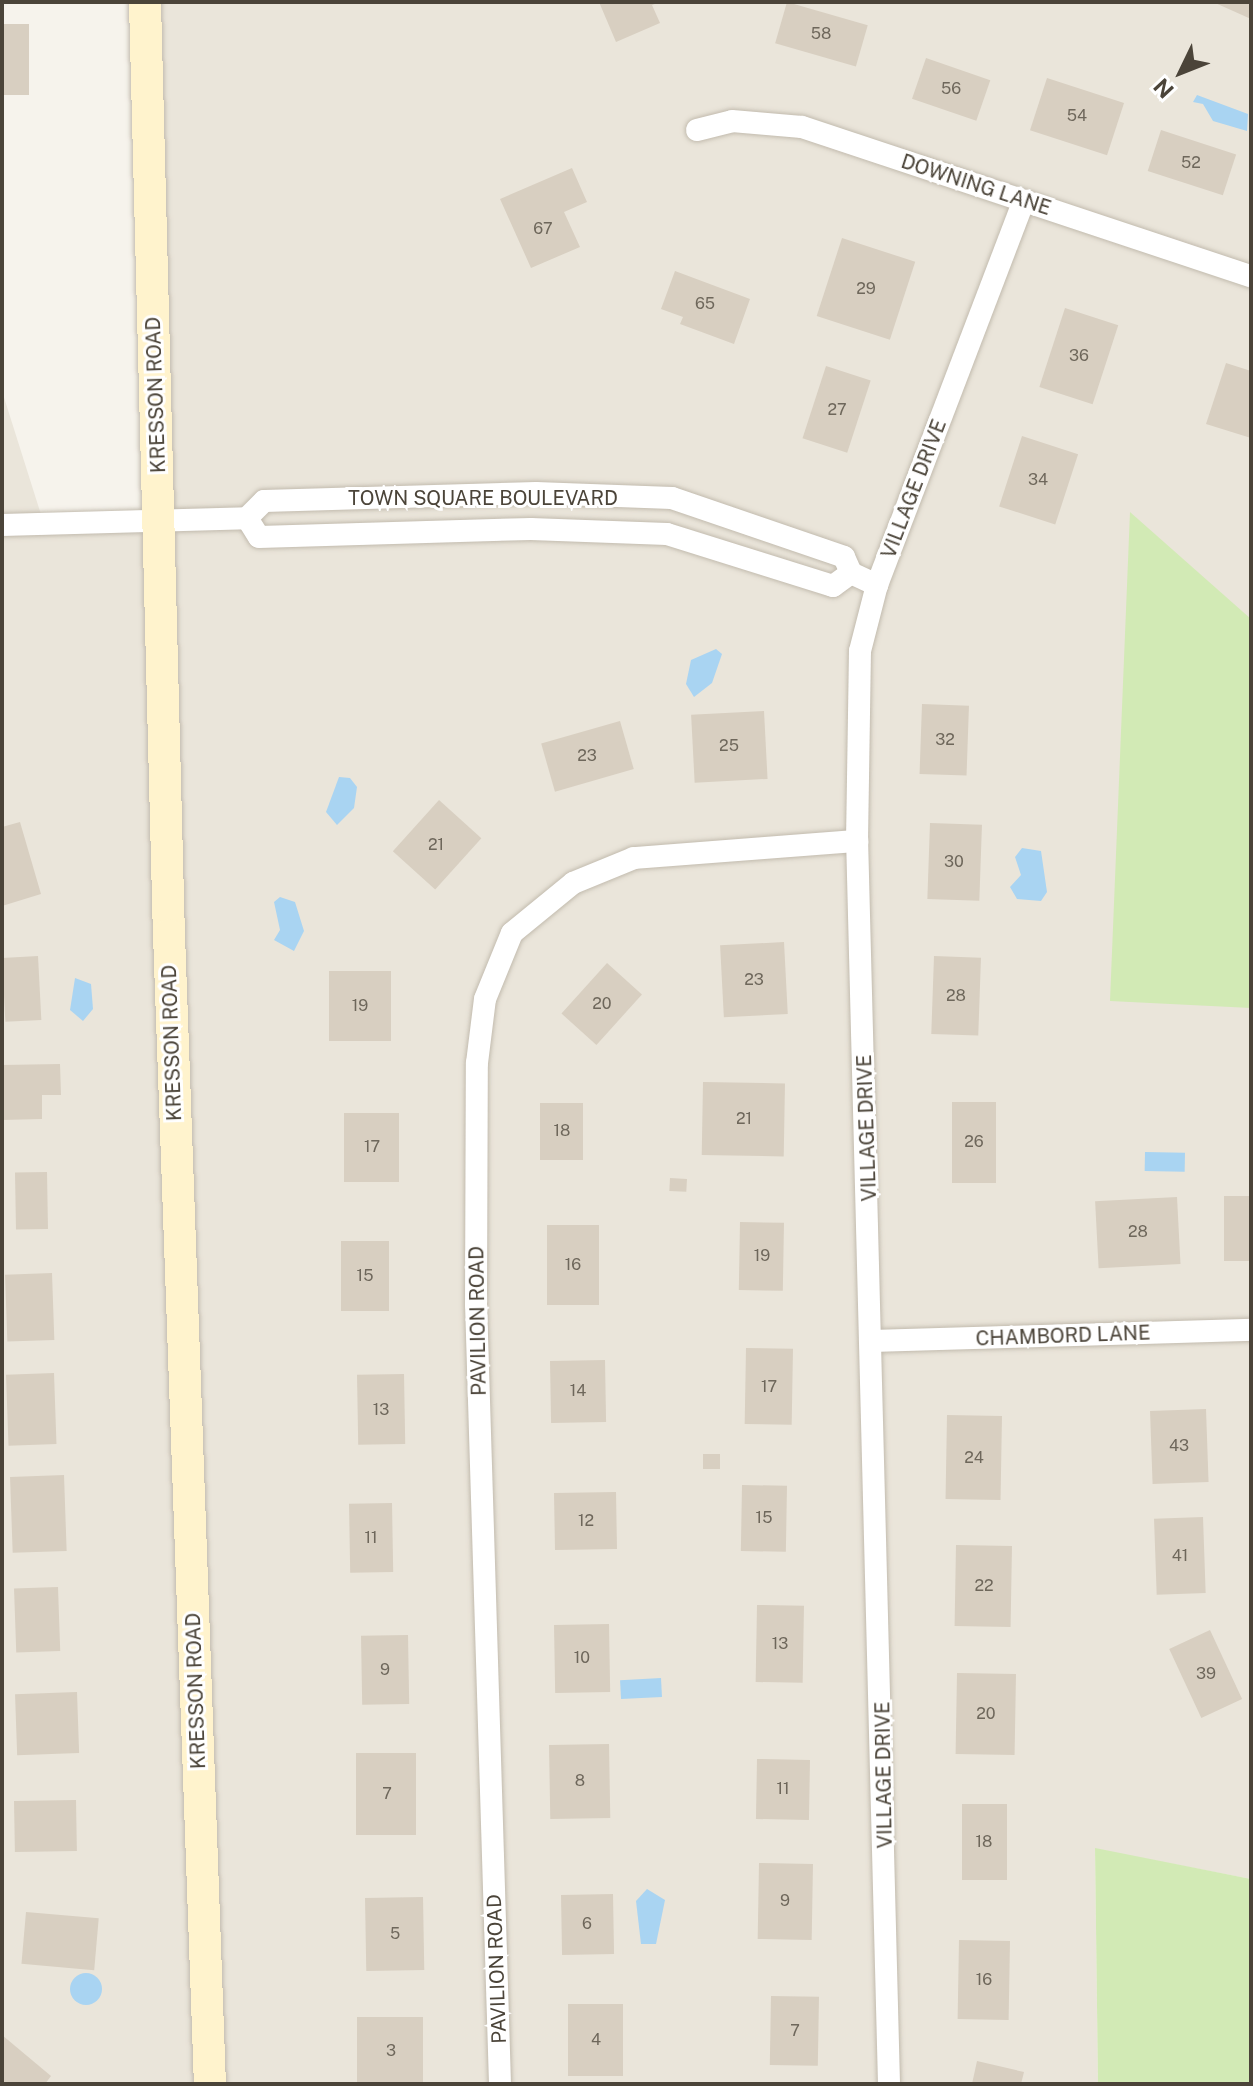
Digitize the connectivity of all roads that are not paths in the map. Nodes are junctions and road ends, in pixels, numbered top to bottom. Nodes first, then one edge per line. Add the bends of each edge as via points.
1 (145, 2) edge
2 (697, 130) dead end
3 (1024, 201) junction
4 (1251, 276) edge
5 (247, 518) junction
6 (159, 520) junction
7 (2, 525) edge
8 (851, 573) junction
9 (877, 585) junction
10 (857, 841) junction
11 (1251, 1330) edge
12 (874, 1341) junction
13 (210, 2084) edge
14 (500, 2084) edge
15 (889, 2084) edge

1 - 6 main road, KRESSON ROAD
2 - 3 street, DOWNING LANE via 732,121 802,127
3 - 4 street, DOWNING LANE
3 - 9 street, VILLAGE DRIVE
5 - 6 street, TOWN SQUARE BOULEVARD
5 - 8 street, TOWN SQUARE BOULEVARD via 259,537 531,529 667,534 833,586
5 - 8 street, TOWN SQUARE BOULEVARD via 264,501 536,493 672,498 844,557
6 - 7 street, TOWN SQUARE BOULEVARD
6 - 13 main road, KRESSON ROAD
8 - 9 street, TOWN SQUARE BOULEVARD
9 - 10 street, VILLAGE DRIVE via 860,651
10 - 12 street, VILLAGE DRIVE
10 - 14 street, PAVILION ROAD via 634,858 573,883 512,933 485,999 477,1063 476,1305
11 - 12 street, CHAMBORD LANE
12 - 15 street, VILLAGE DRIVE

